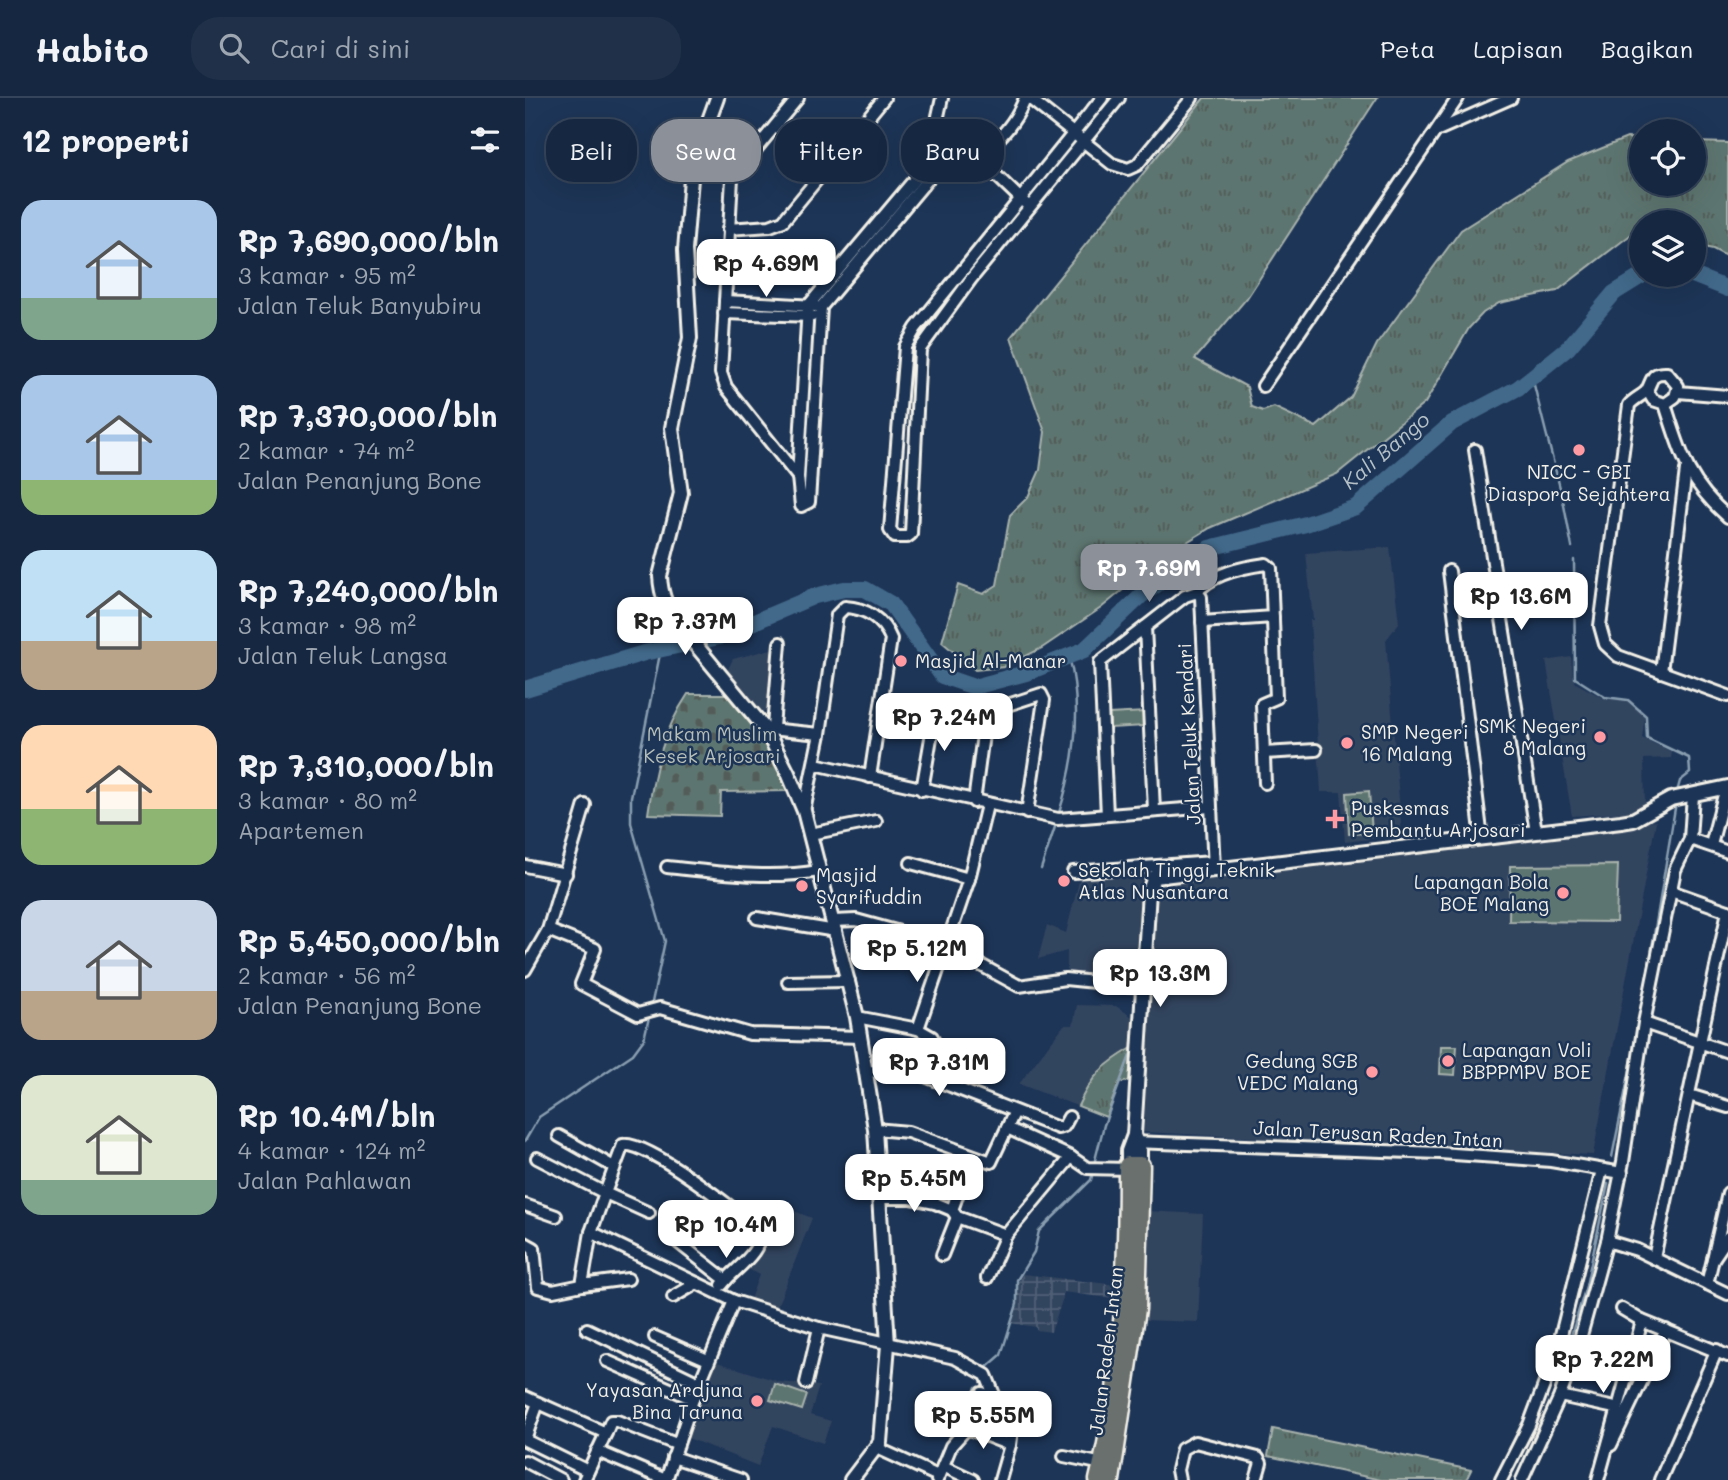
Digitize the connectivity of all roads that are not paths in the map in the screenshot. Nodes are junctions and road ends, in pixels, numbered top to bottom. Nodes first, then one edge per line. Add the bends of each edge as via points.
1 (717, 98) edge
2 (798, 98) edge
3 (884, 98) edge
4 (942, 98) edge
5 (1027, 98) edge
6 (1102, 98) edge
7 (1119, 98) edge
8 (1192, 98) edge
9 (1458, 98) edge
10 (1511, 98) edge
11 (939, 119) edge
12 (1004, 130) edge
13 (1438, 130) junction
14 (1073, 133) junction
15 (1084, 142) junction
16 (920, 182) edge
17 (1003, 182) edge
18 (1026, 204) junction
19 (728, 229) junction
20 (725, 307) junction
21 (814, 311) junction
22 (905, 347) junction
23 (921, 349) junction
24 (1263, 386) dead end
25 (1647, 390) junction
26 (808, 391) junction
27 (1678, 392) junction
28 (1728, 396) edge
29 (1665, 404) junction
30 (800, 439) junction
31 (1475, 450) dead end
32 (781, 455) junction
33 (1686, 470) junction
34 (798, 477) junction
35 (1728, 517) edge
36 (1449, 571) dead end
37 (1199, 594) junction
38 (1273, 617) junction
39 (1202, 622) junction
40 (1145, 627) junction
41 (780, 643) dead end
42 (1661, 672) junction
43 (1728, 696) edge
44 (986, 712) junction
45 (770, 729) junction
46 (820, 734) junction
47 (1316, 750) dead end
48 (1264, 753) junction
49 (815, 764) junction
50 (870, 778) junction
51 (1265, 783) dead end
52 (1727, 787) edge
53 (922, 790) junction
54 (1676, 800) junction
55 (974, 802) junction
56 (585, 805) dead end
57 (987, 805) junction
58 (1210, 807) junction
59 (1154, 810) junction
60 (804, 811) junction
61 (1027, 813) junction
62 (1107, 815) junction
63 (876, 821) dead end
64 (1536, 832) junction
65 (810, 834) junction
66 (1482, 839) junction
67 (1690, 839) junction
68 (1711, 845) junction
69 (1728, 852) edge
70 (911, 863) dead end
71 (1213, 865) junction
72 (525, 866) edge
73 (667, 867) dead end
74 (819, 871) junction
75 (1073, 872) dead end
76 (566, 874) junction
77 (969, 879) junction
78 (1671, 891) junction
79 (1728, 911) edge
80 (757, 918) dead end
81 (835, 926) junction
82 (548, 930) junction
83 (946, 949) junction
84 (525, 970) edge
85 (849, 981) junction
86 (788, 982) dead end
87 (1145, 987) junction
88 (857, 1017) junction
89 (1644, 1023) junction
90 (918, 1029) junction
91 (861, 1038) junction
92 (1701, 1043) junction
93 (1728, 1052) edge
94 (949, 1054) dead end
95 (866, 1071) junction
96 (1689, 1095) junction
97 (1728, 1107) edge
98 (1014, 1113) junction
99 (1069, 1117) dead end
100 (1007, 1128) junction
101 (875, 1129) junction
102 (559, 1136) dead end
103 (1134, 1140) junction
104 (971, 1156) junction
105 (1071, 1157) junction
106 (537, 1158) dead end
107 (614, 1167) junction
108 (1132, 1167) junction
109 (1602, 1170) junction
110 (1622, 1173) junction
111 (605, 1193) junction
112 (1728, 1193) edge
113 (880, 1198) junction
114 (525, 1205) edge
115 (649, 1213) dead end
116 (955, 1213) junction
117 (556, 1216) dead end
118 (591, 1232) junction
119 (1006, 1235) junction
120 (1728, 1237) edge
121 (675, 1240) dead end
122 (1607, 1241) junction
123 (525, 1243) edge
124 (942, 1255) dead end
125 (1654, 1258) junction
126 (1713, 1259) junction
127 (987, 1278) dead end
128 (628, 1279) dead end
129 (726, 1280) junction
130 (697, 1283) junction
131 (1707, 1284) junction
132 (582, 1285) junction
133 (716, 1293) junction
134 (1728, 1294) edge
135 (673, 1297) dead end
136 (734, 1301) junction
137 (1622, 1309) dead end
138 (1642, 1321) junction
139 (819, 1328) junction
140 (587, 1329) dead end
141 (1666, 1330) junction
142 (655, 1337) dead end
143 (888, 1345) junction
144 (1717, 1350) junction
145 (1728, 1356) edge
146 (607, 1360) dead end
147 (708, 1360) junction
148 (699, 1383) junction
149 (806, 1383) dead end
150 (1560, 1396) junction
151 (525, 1397) edge
152 (995, 1397) junction
153 (693, 1399) junction
154 (538, 1403) junction
155 (1615, 1408) junction
156 (967, 1428) junction
157 (606, 1433) junction
158 (525, 1440) edge
159 (676, 1444) junction
160 (1010, 1445) junction
161 (877, 1448) junction
162 (597, 1451) junction
163 (1607, 1453) junction
164 (1064, 1456) dead end
165 (673, 1457) junction
166 (525, 1461) edge
167 (938, 1474) edge
168 (586, 1475) edge
169 (1104, 1475) edge
170 (1260, 1479) edge
171 (561, 1480) edge
172 (666, 1480) edge
173 (741, 1480) edge
174 (851, 1480) edge
175 (973, 1480) edge
176 (1000, 1480) edge
177 (1179, 1480) edge
178 (1501, 1480) edge
179 (1522, 1480) edge
180 (1598, 1480) edge
181 (1660, 1480) edge

1 - 45 street via 691,179 685,250 690,338 672,428 681,493 660,576 663,599 679,625
2 - 19 street via 732,178
3 - 19 street via 783,221
4 - 11 street
5 - 12 street
5 - 14 street
6 - 14 street
7 - 15 street
8 - 15 street via 1132,168 1112,164
9 - 13 street
10 - 13 street
13 - 24 street
14 - 15 street
14 - 18 street
15 - 18 street
16 - 21 street
17 - 18 street
18 - 22 street via 948,288
18 - 23 street
19 - 20 street
20 - 21 street
20 - 32 street via 722,380
21 - 26 street
22 - 23 street
22 - 23 street via 890,530 895,537 911,534
25 - 27 street via 1650,378 1667,373 1676,380
25 - 29 street via 1653,401
25 - 42 street via 1629,405 1601,633 1618,656
26 - 30 street
26 - 34 street via 809,502 803,506
27 - 28 street
27 - 29 street
29 - 33 street
30 - 32 street
30 - 34 street
31 - 64 street
32 - 34 street
33 - 35 street
33 - 42 street
36 - 66 street
37 - 38 street via 1231,572 1268,564
37 - 39 street, Jalan Teluk Kendari
37 - 40 street via 1185,596
38 - 39 street
38 - 48 street via 1276,698 1262,704
39 - 58 street, Jalan Teluk Kendari
40 - 59 street
40 - 62 street via 1100,662
41 - 45 street
42 - 43 street
44 - 53 street via 940,707 935,712
44 - 55 street
44 - 61 street via 1036,694 1043,696
45 - 46 street
45 - 60 street
46 - 49 street
46 - 50 street via 838,611 864,609 891,639
47 - 48 street
48 - 51 street
49 - 50 street
49 - 60 street
50 - 53 street
52 - 54 street
52 - 68 street
53 - 55 street
54 - 64 street via 1633,820
54 - 67 street
55 - 57 street
56 - 76 street
57 - 61 street
57 - 77 street
58 - 59 street
58 - 71 street, Jalan Teluk Kendari
59 - 62 street
60 - 65 street
61 - 62 street via 1058,819
63 - 65 street
64 - 66 street
65 - 74 street
66 - 71 street
67 - 68 street
67 - 78 street
68 - 69 street
70 - 77 street
71 - 75 street
71 - 87 street, Jalan Raden Intan via 1160,874 1151,881
72 - 76 street
73 - 74 street via 791,876
74 - 81 street
76 - 82 street
77 - 83 street
78 - 79 street
78 - 89 street
79 - 92 street
80 - 81 street
81 - 83 street via 856,920
81 - 85 street
82 - 84 street
82 - 91 street via 595,948 581,984 638,1014 660,1008 750,1034
83 - 87 street via 1019,986 1065,979
83 - 90 street
85 - 86 street
85 - 88 street
87 - 103 street, Jalan Raden Intan
88 - 90 street
88 - 91 street
89 - 92 street
89 - 110 street
90 - 94 street
91 - 95 street
92 - 93 street
92 - 96 street
95 - 98 street via 920,1074
95 - 101 street
96 - 97 street
96 - 125 street
98 - 99 street via 1058,1128
98 - 100 street
100 - 104 street via 995,1159 987,1162
100 - 105 street
101 - 104 street via 908,1132
101 - 113 street
102 - 107 street
103 - 108 street, Jalan Raden Intan
103 - 109 street, Jalan Terusan Raden Intan via 1440,1153 1551,1161
104 - 116 street
105 - 108 street via 1087,1168
105 - 119 street
106 - 111 street
107 - 111 street
107 - 129 street via 622,1145 635,1146 672,1164 758,1230 756,1248
108 - 169 highway, Jalan Raden Intan via 1130,1309
109 - 110 street, Jalan Terusan Raden Intan
109 - 178 street via 1557,1351
110 - 122 street
111 - 115 street
111 - 118 street
112 - 126 street
113 - 116 street via 911,1198
113 - 143 street
114 - 117 street
116 - 119 street
116 - 124 street
118 - 130 street
118 - 132 street
119 - 127 street
120 - 126 street
121 - 129 street
122 - 125 street
122 - 150 street via 1580,1343
123 - 132 street via 534,1248 538,1287 553,1291
125 - 131 street
126 - 131 street
128 - 132 street
129 - 133 street
130 - 133 street
130 - 135 street
131 - 134 street
133 - 136 street
136 - 139 street
136 - 147 street
137 - 138 street
138 - 141 street
138 - 155 street
139 - 143 street
139 - 149 street
140 - 148 street
141 - 144 street
141 - 163 street
142 - 147 street
143 - 152 street via 933,1351 973,1366 986,1375
143 - 161 street via 883,1425
144 - 145 street
144 - 181 street
146 - 153 street
147 - 148 street
148 - 153 street
150 - 155 street
150 - 179 street
151 - 154 street
152 - 156 street via 979,1395
152 - 160 street via 1015,1406
153 - 159 street
154 - 157 street
154 - 158 street
155 - 163 street
156 - 160 street
156 - 167 street via 951,1446
157 - 159 street via 611,1421 617,1421
157 - 162 street
158 - 168 street
159 - 165 street
160 - 176 street
161 - 167 street
161 - 174 street
162 - 168 street
162 - 172 street
163 - 180 street
164 - 169 street
165 - 172 street
165 - 173 street
166 - 171 street
167 - 175 street
170 - 177 street via 1261,1462 1256,1457 1195,1442 1182,1449

